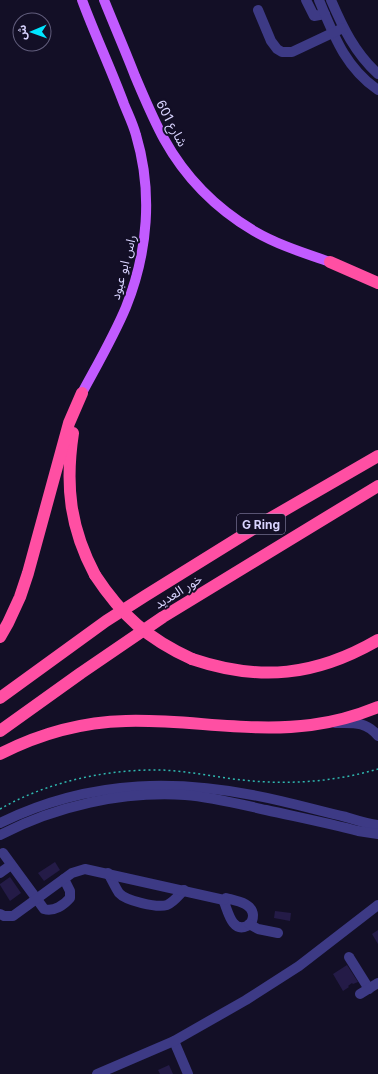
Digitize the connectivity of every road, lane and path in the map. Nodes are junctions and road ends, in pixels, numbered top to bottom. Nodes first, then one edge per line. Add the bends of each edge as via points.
1 (82, 0) edge
2 (104, 0) edge
3 (306, 0) edge
4 (319, 0) edge
5 (331, 0) edge
6 (258, 10) dead end
7 (325, 14) junction
8 (343, 28) junction
9 (333, 33) junction
10 (378, 74) edge
11 (378, 90) edge
12 (330, 262) junction
13 (378, 274) edge
14 (378, 283) edge
15 (82, 393) junction
16 (378, 456) edge
17 (378, 486) edge
18 (0, 637) edge
19 (378, 640) edge
20 (0, 698) edge
21 (378, 707) edge
22 (328, 722) junction
23 (0, 731) edge
24 (378, 736) edge
25 (0, 754) edge
26 (0, 823) edge
27 (378, 825) edge
28 (378, 834) edge
29 (0, 835) edge
30 (3, 853) dead end
31 (11, 865) junction
32 (0, 873) edge
33 (108, 873) junction
34 (64, 879) junction
35 (184, 890) junction
36 (36, 899) junction
37 (224, 900) junction
38 (378, 905) edge
39 (0, 914) edge
40 (249, 924) junction
41 (278, 933) dead end
42 (349, 957) dead end
43 (378, 983) edge
44 (174, 1041) junction
45 (97, 1074) edge
46 (188, 1074) edge

1 - 15 main road, راس ابو عبود via 135,134 142,159 147,204 142,255 134,284 126,307
2 - 12 main road, شارع 601 via 154,120 192,179 211,200 254,231 298,252
3 - 7 street via 314,16
4 - 7 street
5 - 8 street
6 - 9 street via 271,41 282,52 292,52
7 - 9 street
8 - 9 street
8 - 10 street via 359,55
9 - 11 street via 353,68
12 - 13 highway
12 - 14 highway
15 - 18 highway via 69,423 20,598
15 - 19 highway, bridge via 70,456 69,477 75,526 95,575 131,621 163,645 192,660 233,671 273,673 316,667 339,660
16 - 20 highway, خور العديد / G Ring via 269,519 145,596
17 - 23 highway, خور العديد / G Ring via 163,617
21 - 22 highway
22 - 24 street via 359,724 372,729
22 - 25 highway via 267,727 146,721 113,722 59,731
26 - 27 street via 45,804 91,792 163,785 245,793
28 - 29 street via 216,799 164,795 102,801 66,808
30 - 31 street
31 - 32 street
31 - 36 street
33 - 34 street via 81,869
33 - 35 street
33 - 35 street via 119,893 131,900 162,906 173,901
34 - 36 street
34 - 36 street via 71,893 67,901 49,911
35 - 37 street
36 - 39 street via 13,916
37 - 40 street via 233,924 239,927
37 - 40 street via 249,906 253,915
38 - 44 street via 283,978
40 - 41 street
42 - 43 street via 364,992
44 - 45 street
44 - 46 street

